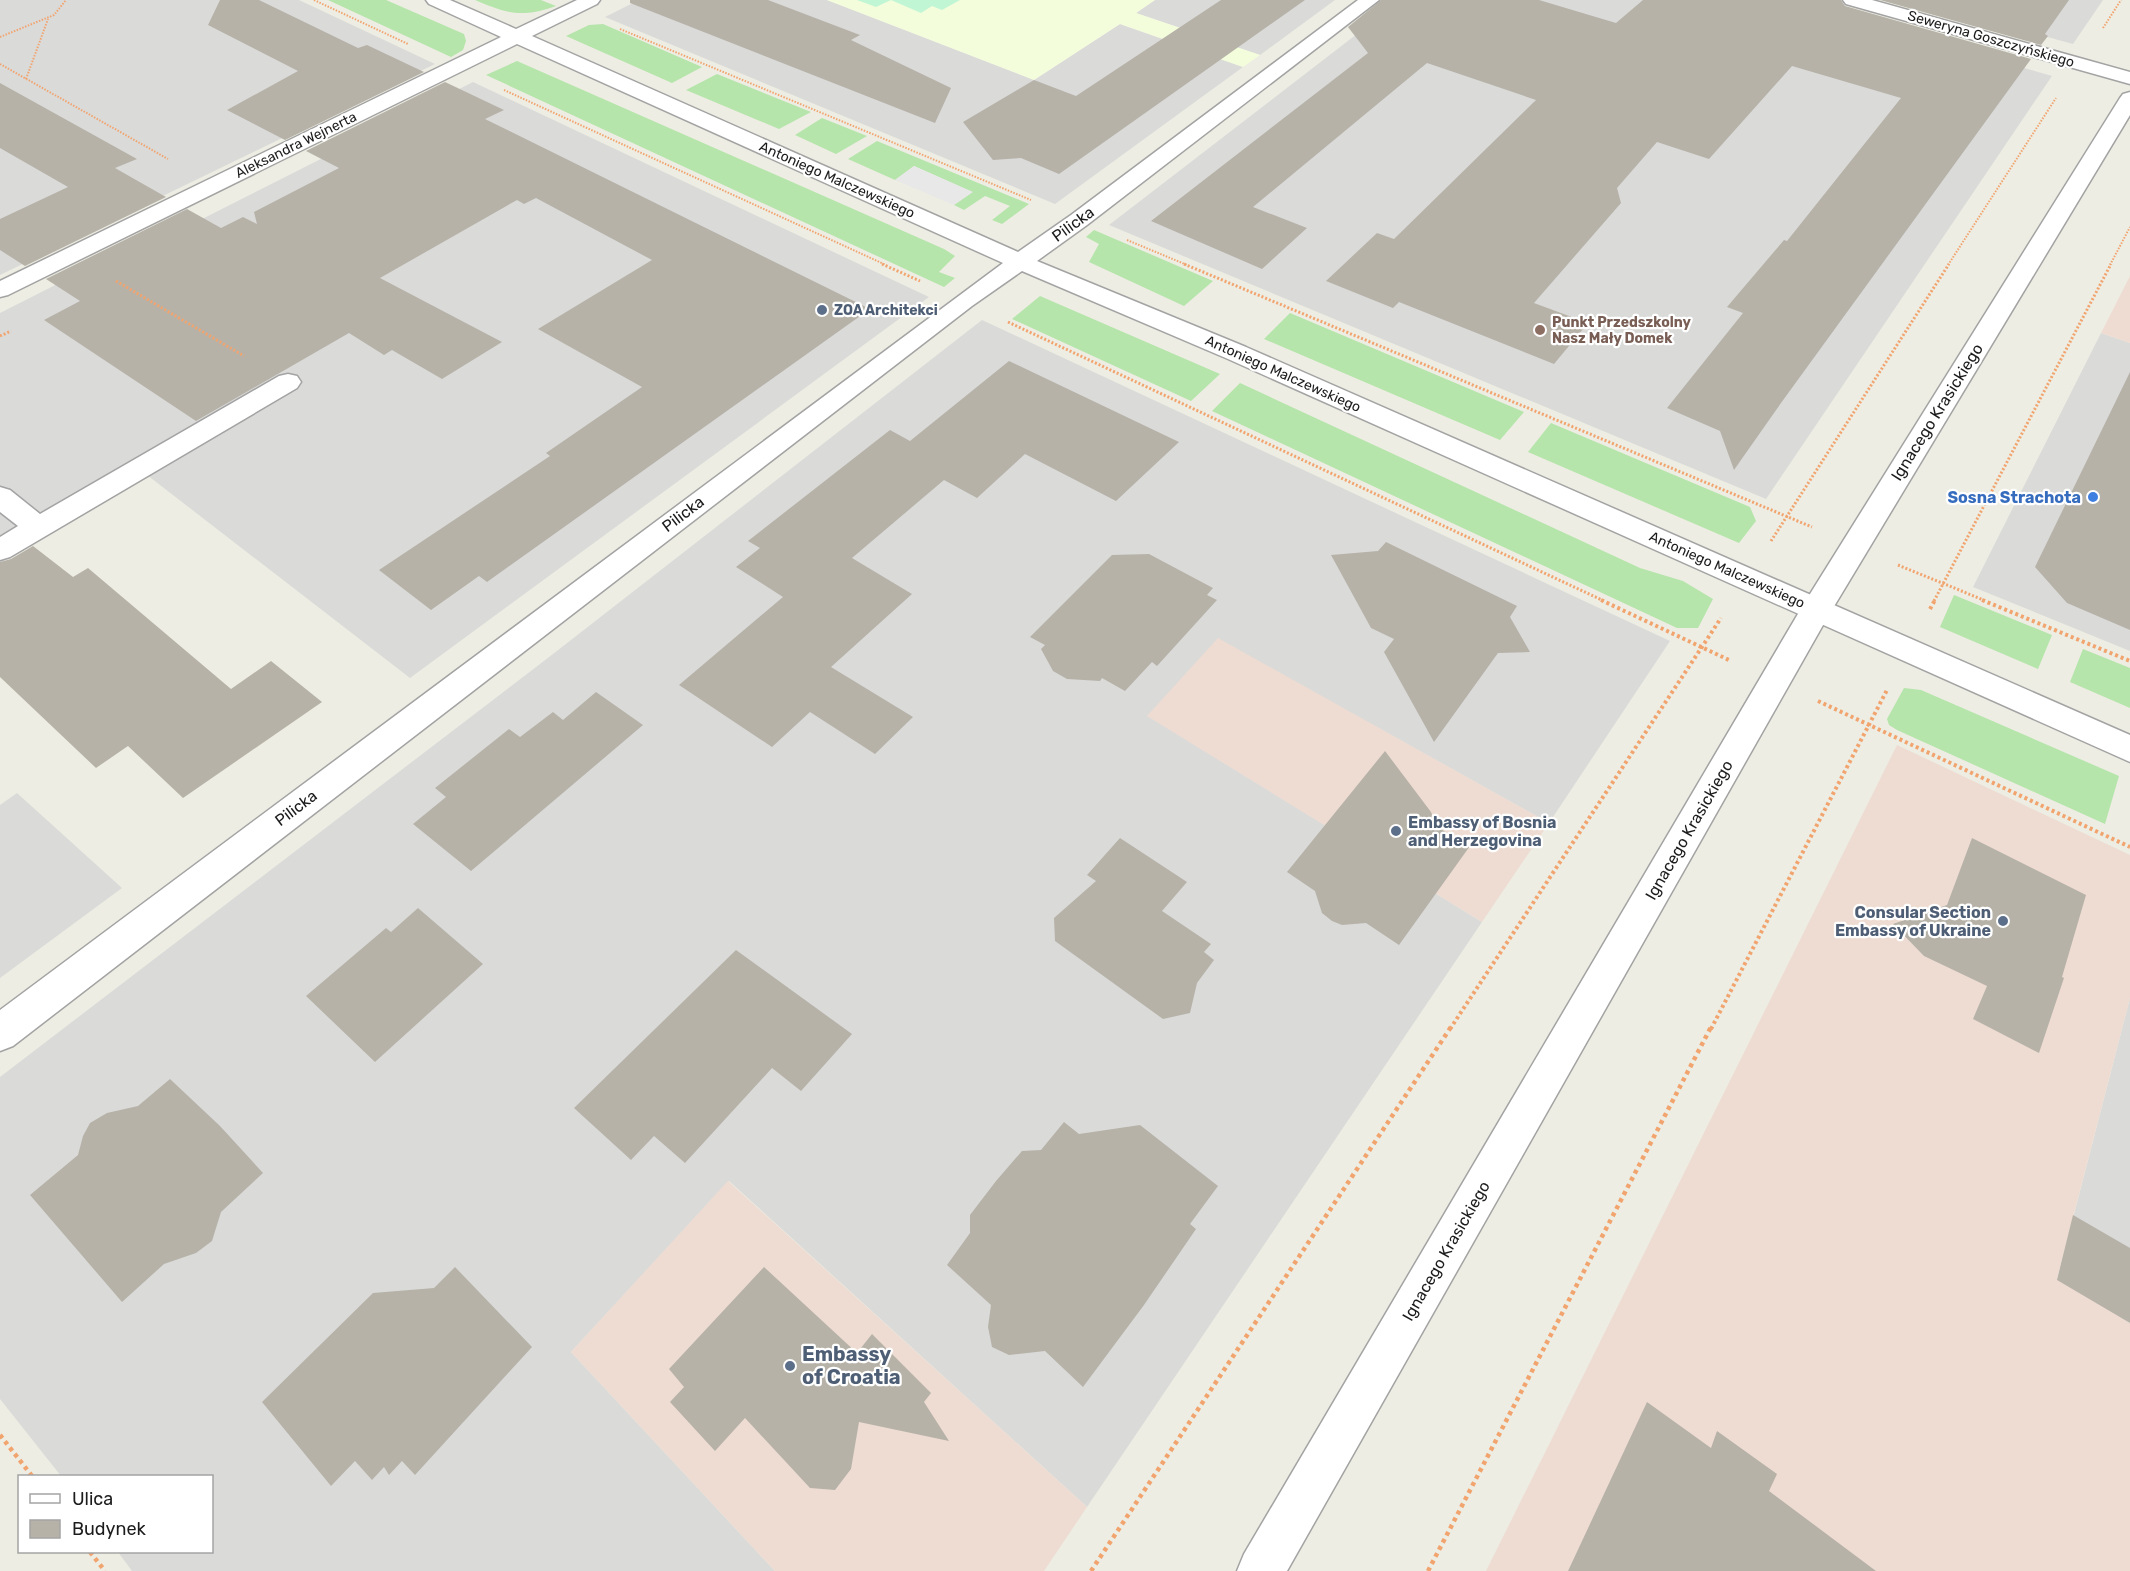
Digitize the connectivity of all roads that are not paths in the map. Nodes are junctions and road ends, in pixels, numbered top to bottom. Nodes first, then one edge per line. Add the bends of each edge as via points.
1 (435, 0) edge
2 (591, 0) edge
3 (1370, 0) edge
4 (1852, 0) edge
5 (518, 37) junction
6 (2130, 78) edge
7 (2130, 98) edge
8 (1020, 262) junction
9 (0, 290) edge
10 (288, 382) road end
11 (0, 497) edge
12 (38, 527) junction
13 (0, 550) edge
14 (1816, 610) junction
15 (2130, 749) edge
16 (0, 1033) edge
17 (1261, 1571) edge

1 - 5 street, Antoniego Malczewskiego
2 - 5 street, Aleksandra Wejnerta
3 - 8 street, Pilicka
4 - 6 street, Seweryna Goszczyńskiego
5 - 8 street, Antoniego Malczewskiego
5 - 9 street, Aleksandra Wejnerta
7 - 14 street, Ignacego Krasickiego
8 - 14 street, Antoniego Malczewskiego
8 - 16 street, Pilicka
10 - 12 street
11 - 12 street
12 - 13 street
14 - 15 street, Antoniego Malczewskiego
14 - 17 street, Ignacego Krasickiego

